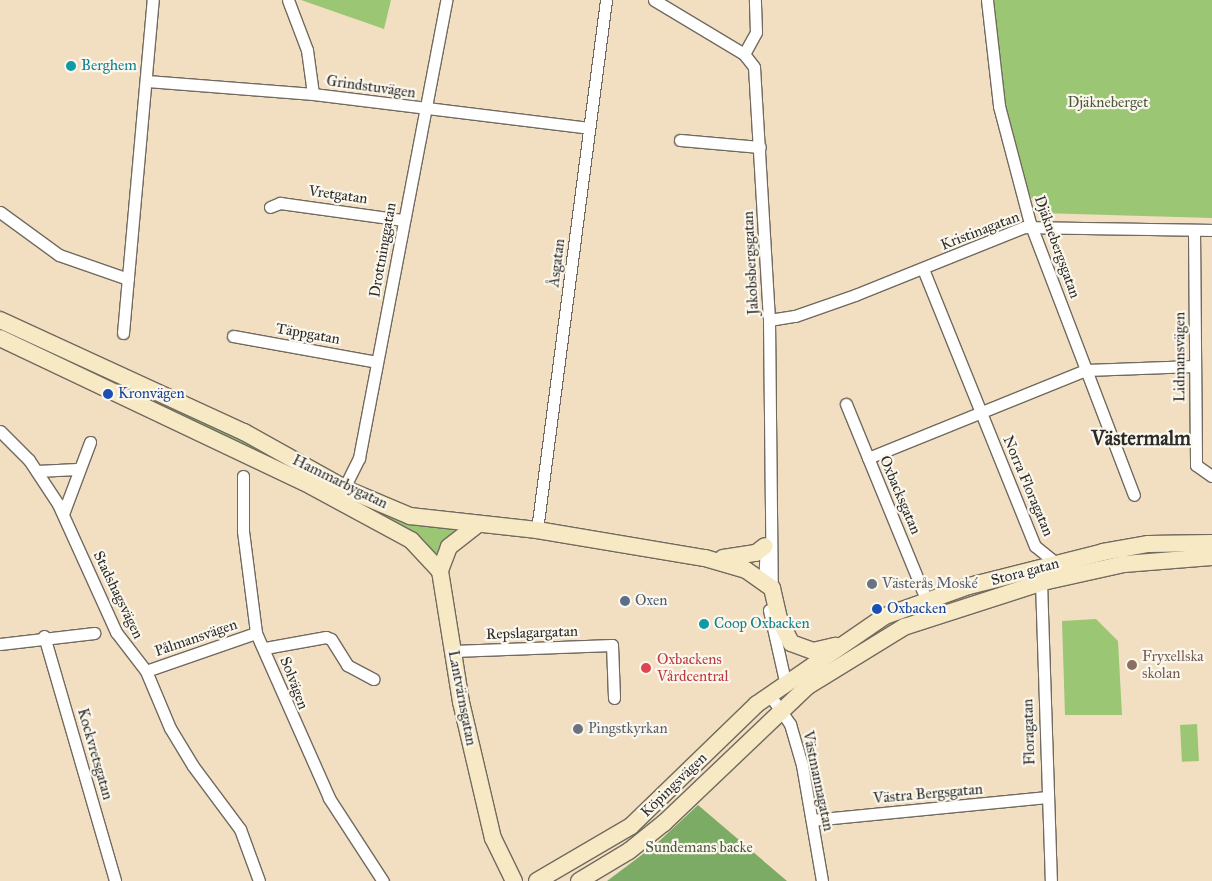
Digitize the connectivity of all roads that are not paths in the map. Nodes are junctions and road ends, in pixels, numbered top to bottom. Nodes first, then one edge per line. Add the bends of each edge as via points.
1 (153, 0) edge
2 (288, 0) edge
3 (446, 0) edge
4 (606, 0) edge
5 (654, 0) edge
6 (755, 0) edge
7 (987, 0) edge
8 (744, 54) junction
9 (147, 80) junction
10 (313, 94) junction
11 (426, 109) junction
12 (589, 128) junction
13 (680, 140) dead end
14 (760, 147) junction
15 (270, 208) dead end
16 (0, 212) edge
17 (402, 220) junction
18 (1032, 228) junction
19 (1194, 230) junction
20 (1212, 230) edge
21 (923, 269) junction
22 (128, 279) junction
23 (0, 320) edge
24 (769, 320) junction
25 (123, 333) dead end
26 (233, 336) dead end
27 (0, 338) edge
28 (377, 362) junction
29 (1194, 366) junction
30 (1086, 370) junction
31 (846, 404) dead end
32 (982, 413) junction
33 (0, 431) edge
34 (90, 442) dead end
35 (868, 458) junction
36 (77, 469) junction
37 (37, 471) junction
38 (243, 476) dead end
39 (1212, 476) edge
40 (341, 494) junction
41 (1134, 495) dead end
42 (63, 514) junction
43 (477, 525) junction
44 (537, 530) junction
45 (773, 532) junction
46 (1212, 543) edge
47 (765, 546) junction
48 (1212, 557) edge
49 (706, 558) junction
50 (1056, 563) junction
51 (440, 571) junction
52 (1041, 582) junction
53 (767, 583) junction
54 (926, 599) junction
55 (94, 633) dead end
56 (256, 633) junction
57 (44, 636) junction
58 (787, 638) junction
59 (0, 644) edge
60 (835, 646) junction
61 (265, 648) junction
62 (453, 651) junction
63 (146, 671) junction
64 (792, 677) junction
65 (373, 679) dead end
66 (802, 691) junction
67 (769, 694) junction
68 (614, 698) dead end
69 (782, 709) junction
70 (1047, 797) junction
71 (812, 820) junction
72 (115, 881) edge
73 (259, 881) edge
74 (383, 881) edge
75 (514, 881) edge
76 (537, 881) edge
77 (579, 881) edge
78 (822, 881) edge
79 (1051, 881) edge

1 - 9 street
2 - 10 street via 307,50
3 - 11 street, Drottninggatan
4 - 12 street, Åsgatan
5 - 8 street
6 - 8 street via 756,32
7 - 18 street, Djäknebergsgatan via 999,106
8 - 14 street, Jakobsbergsgatan via 754,67
9 - 10 street, Grindstuvägen
9 - 22 street
10 - 11 street, Grindstuvägen
11 - 12 street, Grindstuvägen
11 - 17 street, Drottninggatan
12 - 44 street, Åsgatan
13 - 14 street
14 - 24 street, Jakobsbergsgatan
15 - 17 street, Vretgatan via 280,203
16 - 22 street via 59,255
17 - 28 street, Drottninggatan
18 - 19 street, Kristinagatan
18 - 21 street, Kristinagatan
18 - 30 street, Djäknebergsgatan
19 - 20 street, Kristinagatan
19 - 29 street, Lidmansvägen
21 - 24 street, Kristinagatan via 795,316
21 - 32 street, Norra Floragatan
22 - 25 street
23 - 40 main road, Hammarbygatan via 244,432
24 - 45 street, Jakobsbergsgatan
26 - 28 street, Täppgatan
27 - 40 main road, Hammarbygatan
28 - 40 street, Drottninggatan via 359,458
29 - 30 street
29 - 39 street, Lidmansvägen via 1196,464
30 - 32 street
30 - 41 street, Djäknebergsgatan
31 - 35 street, Oxbacksgatan
32 - 35 street
32 - 50 street, Norra Floragatan via 1036,546
33 - 37 street, Stadshagsvägen
34 - 36 street
35 - 54 street, Oxbacksgatan
36 - 37 street
36 - 42 street
37 - 42 street, Stadshagsvägen
38 - 56 street, Solvägen via 243,531
40 - 43 main road, Hammarbygatan via 410,516
40 - 51 main road, Hammarbygatan via 410,540
42 - 63 street, Stadshagsvägen via 116,632
43 - 44 main road, Hammarbygatan
43 - 51 main road via 450,547
44 - 49 main road, Hammarbygatan
45 - 47 street, Jakobsbergsgatan
45 - 53 street, Jakobsbergsgatan
46 - 50 main road, Stora gatan via 1148,544
47 - 49 main road, Hammarbygatan via 739,558
47 - 53 street, Jakobsbergsgatan
48 - 52 main road, Stora gatan via 1124,564
49 - 53 main road, Hammarbygatan
50 - 54 main road, Stora gatan
51 - 62 main road, Lantvärnsgatan
52 - 66 main road, Stora gatan via 904,627
52 - 70 street, Floragatan
53 - 58 main road
53 - 64 street, Jakobsbergsgatan
54 - 60 main road, Stora gatan via 885,616
55 - 57 street
56 - 61 street, Solvägen
56 - 63 street, Pålmansvägen
57 - 59 street
57 - 72 street, Kockvretsgatan
58 - 60 main road via 805,650
58 - 64 main road
60 - 64 main road, Stora gatan
61 - 65 street via 326,637 331,639 347,665
61 - 74 street, Solvägen via 285,706 329,798
62 - 68 street, Repslagargatan via 612,645
62 - 75 main road, Lantvärnsgatan via 493,838
63 - 73 street, Stadshagsvägen via 170,728 240,829
64 - 66 main road
64 - 67 main road, Köpingsvägen
66 - 69 main road, Köpingsvägen
67 - 69 street, Västmannagatan
67 - 76 main road, Köpingsvägen via 631,826
69 - 71 street, Västmannagatan via 802,765
69 - 77 main road, Köpingsvägen via 664,823 629,851
70 - 71 street, Västra Bergsgatan
70 - 79 street, Floragatan
71 - 78 street, Västmannagatan

